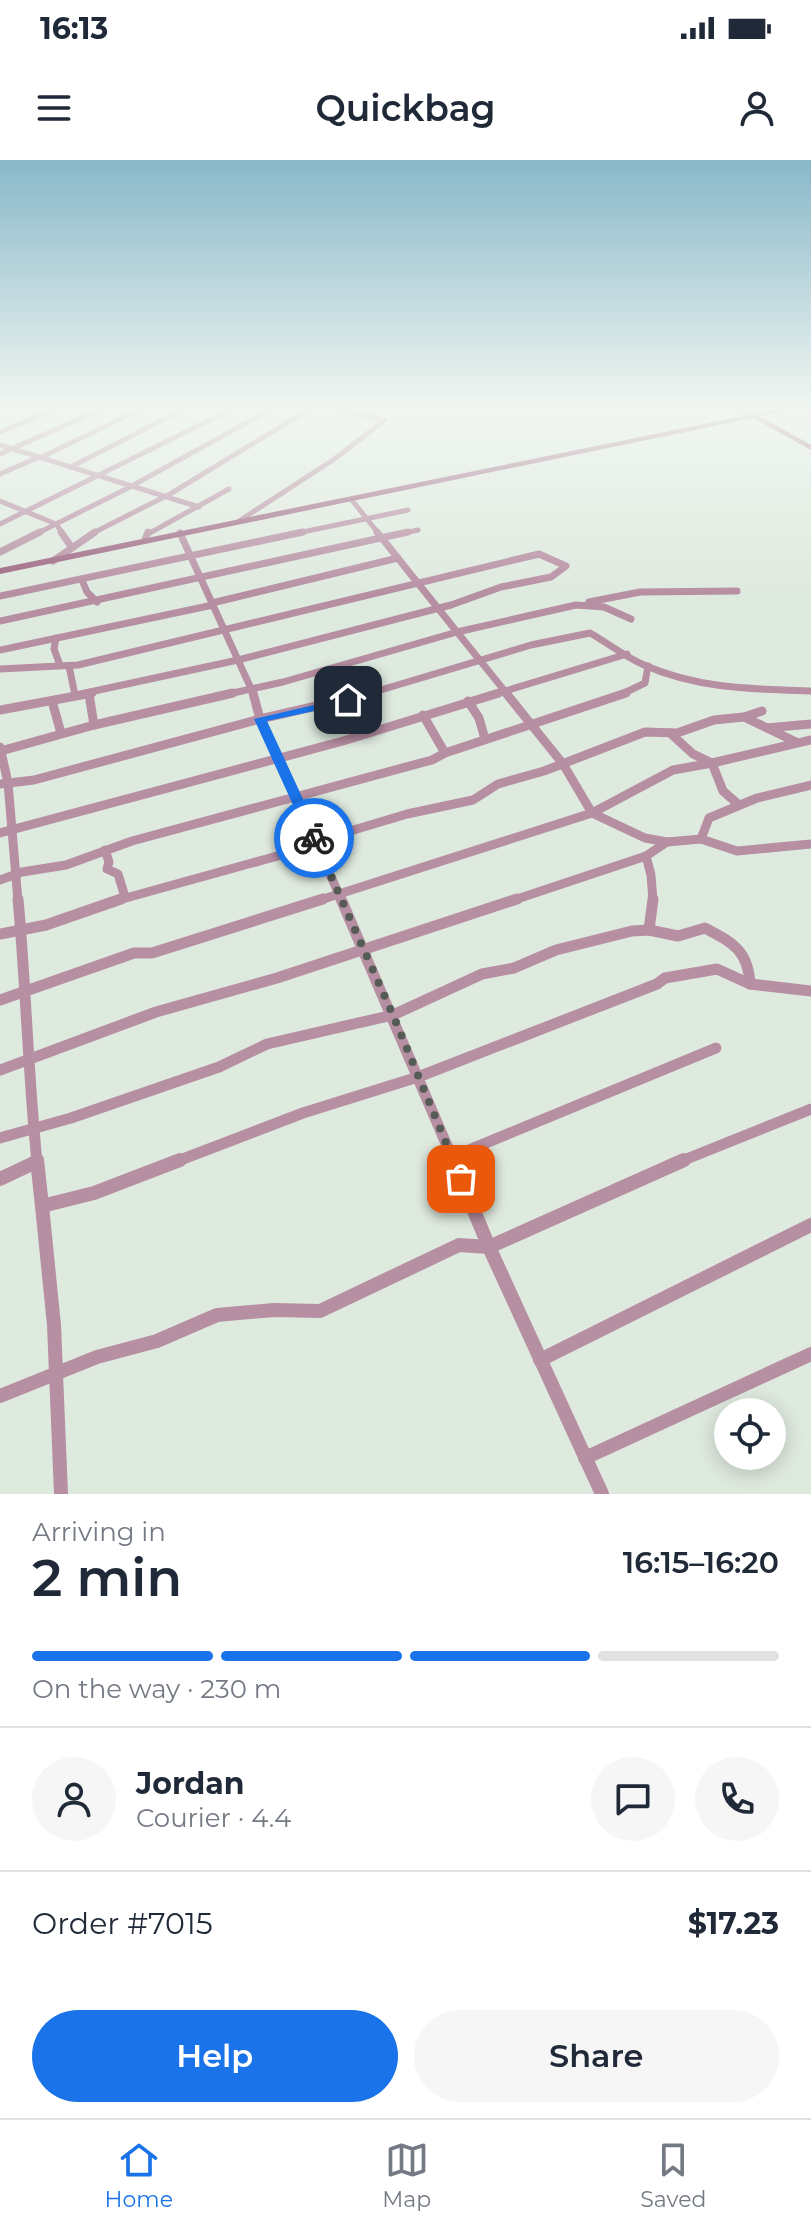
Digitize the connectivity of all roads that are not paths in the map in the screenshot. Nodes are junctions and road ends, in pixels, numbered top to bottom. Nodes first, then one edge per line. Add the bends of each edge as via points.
1 (78, 469) edge
2 (111, 469) edge
3 (162, 469) edge
4 (211, 469) edge
5 (319, 469) edge
6 (493, 469) edge
7 (98, 476) junction
8 (130, 487) junction
9 (229, 489) dead end
10 (165, 497) junction
11 (351, 499) junction
12 (0, 501) edge
13 (199, 507) junction
14 (408, 510) dead end
15 (27, 513) junction
16 (368, 517) junction
17 (239, 521) junction
18 (0, 524) edge
19 (56, 524) junction
20 (418, 530) dead end
21 (180, 533) junction
22 (382, 537) junction
23 (145, 540) junction
24 (70, 545) junction
25 (0, 552) edge
26 (193, 556) junction
27 (398, 558) junction
28 (53, 561) junction
29 (0, 571) edge
30 (202, 579) junction
31 (82, 580) junction
32 (418, 580) junction
33 (737, 591) dead end
34 (0, 596) edge
35 (97, 602) junction
36 (586, 603) junction
37 (213, 604) junction
38 (437, 606) junction
39 (631, 619) dead end
40 (0, 621) edge
41 (225, 631) junction
42 (457, 632) junction
43 (56, 638) junction
44 (0, 650) edge
45 (627, 654) junction
46 (238, 660) junction
47 (483, 661) junction
48 (64, 666) junction
49 (648, 666) junction
50 (0, 669) edge
51 (252, 689) junction
52 (504, 689) junction
53 (811, 691) edge
54 (89, 694) junction
55 (75, 695) junction
56 (52, 701) junction
57 (468, 701) junction
58 (0, 710) edge
59 (762, 711) dead end
60 (423, 715) junction
61 (744, 717) junction
62 (260, 719) junction
63 (811, 724) edge
64 (94, 725) junction
65 (532, 725) junction
66 (767, 728) junction
67 (61, 733) junction
68 (670, 733) junction
69 (485, 739) junction
70 (811, 740) edge
71 (796, 742) junction
72 (0, 749) edge
73 (445, 753) junction
74 (279, 757) junction
75 (712, 763) junction
76 (563, 764) junction
77 (4, 784) edge
78 (811, 785) edge
79 (297, 798) junction
80 (739, 805) junction
81 (592, 813) junction
82 (6, 832) edge
83 (701, 839) junction
84 (667, 842) junction
85 (811, 844) edge
86 (317, 845) junction
87 (105, 850) junction
88 (646, 856) junction
89 (15, 874) junction
90 (0, 880) edge
91 (337, 892) junction
92 (125, 897) junction
93 (19, 928) junction
94 (649, 930) junction
95 (0, 934) edge
96 (364, 949) junction
97 (750, 984) junction
98 (811, 991) edge
99 (26, 992) junction
100 (0, 1000) edge
101 (393, 1015) junction
102 (716, 1048) dead end
103 (27, 1063) junction
104 (0, 1070) edge
105 (418, 1077) junction
106 (811, 1109) edge
107 (36, 1127) junction
108 (0, 1138) edge
109 (452, 1157) junction
110 (36, 1162) junction
111 (0, 1179) edge
112 (42, 1206) junction
113 (811, 1225) edge
114 (489, 1247) junction
115 (811, 1354) edge
116 (540, 1360) junction
117 (56, 1372) junction
118 (0, 1396) edge
119 (585, 1458) junction
120 (61, 1494) edge
121 (602, 1494) edge

1 - 7 street
2 - 7 street
3 - 8 street
4 - 10 street
5 - 17 street
6 - 11 main road
7 - 8 street
7 - 15 street
8 - 10 street
8 - 19 street
9 - 13 street
10 - 13 street
10 - 24 street
11 - 16 street
11 - 17 main road
12 - 15 street
13 - 23 street via 149,531
14 - 16 street
15 - 18 street
15 - 19 street
16 - 22 street
16 - 26 street
17 - 21 main road
19 - 24 street
19 - 25 street
20 - 22 street
21 - 23 main road
21 - 26 street
22 - 27 street
22 - 30 street
23 - 28 main road
24 - 28 street
26 - 30 street
26 - 31 street
27 - 32 street
27 - 37 street
28 - 29 main road
30 - 35 street
30 - 37 street
31 - 34 street
31 - 35 street
32 - 38 street
32 - 38 street via 539,554 566,566 551,577
32 - 41 street
33 - 36 street via 640,591
35 - 40 street
36 - 39 street via 616,608
36 - 42 street
37 - 41 street
37 - 43 street
38 - 42 street
38 - 46 street
41 - 46 street
41 - 48 street
42 - 47 street
42 - 51 street
43 - 44 street
43 - 48 street via 54,649
45 - 47 street via 590,633
45 - 49 street
45 - 52 street
46 - 51 street
46 - 54 street
47 - 52 street
47 - 62 street
48 - 50 street
48 - 55 street
49 - 53 street via 725,688
49 - 65 street via 645,683 631,692
51 - 62 street
51 - 64 street
52 - 57 street
52 - 65 street
54 - 55 street
54 - 64 street
55 - 56 street
56 - 58 street
56 - 67 street
57 - 60 street
57 - 69 street
59 - 61 street
60 - 73 street
60 - 74 street
61 - 66 street
61 - 68 street
62 - 74 street
62 - 77 street
63 - 66 street
64 - 67 street
65 - 69 street
65 - 76 street
66 - 71 street
67 - 72 street
68 - 75 street
68 - 76 street via 645,732
69 - 73 street
70 - 71 street
71 - 75 street
72 - 77 street
73 - 79 street
74 - 79 street
74 - 82 street
75 - 80 street via 723,791
75 - 81 street via 673,770
76 - 81 street
76 - 86 street via 498,784 473,800 407,814
77 - 82 street
78 - 80 street
79 - 86 street
79 - 87 street
80 - 83 street via 709,818
81 - 84 street via 645,838
81 - 91 street
82 - 89 street
83 - 84 street
83 - 85 street via 737,851
84 - 88 street
86 - 91 street
86 - 92 street
87 - 89 street via 66,865
87 - 92 street via 107,869 118,874
88 - 94 street via 655,895
88 - 96 street
89 - 90 street
89 - 93 street
91 - 96 street
91 - 99 street via 152,953 134,953
92 - 93 street
93 - 95 street
93 - 99 street
94 - 97 street via 678,936 705,928 732,942 749,963
94 - 101 street via 556,950 514,968 482,974
96 - 101 street
96 - 103 street via 116,1026
97 - 98 street
97 - 105 street via 717,969 665,978
99 - 100 street
99 - 103 street
101 - 105 street
101 - 107 street via 267,1044 219,1067
102 - 109 street
103 - 104 street
103 - 107 street
105 - 109 street
105 - 112 street via 303,1113 94,1193
106 - 114 street
107 - 108 street
107 - 110 street
109 - 114 street
110 - 111 street
110 - 112 street
112 - 117 street
113 - 116 street
114 - 116 street
114 - 117 street via 459,1245 320,1311 217,1315 157,1341
115 - 119 street
116 - 119 street
117 - 118 street
117 - 120 street
119 - 121 street

